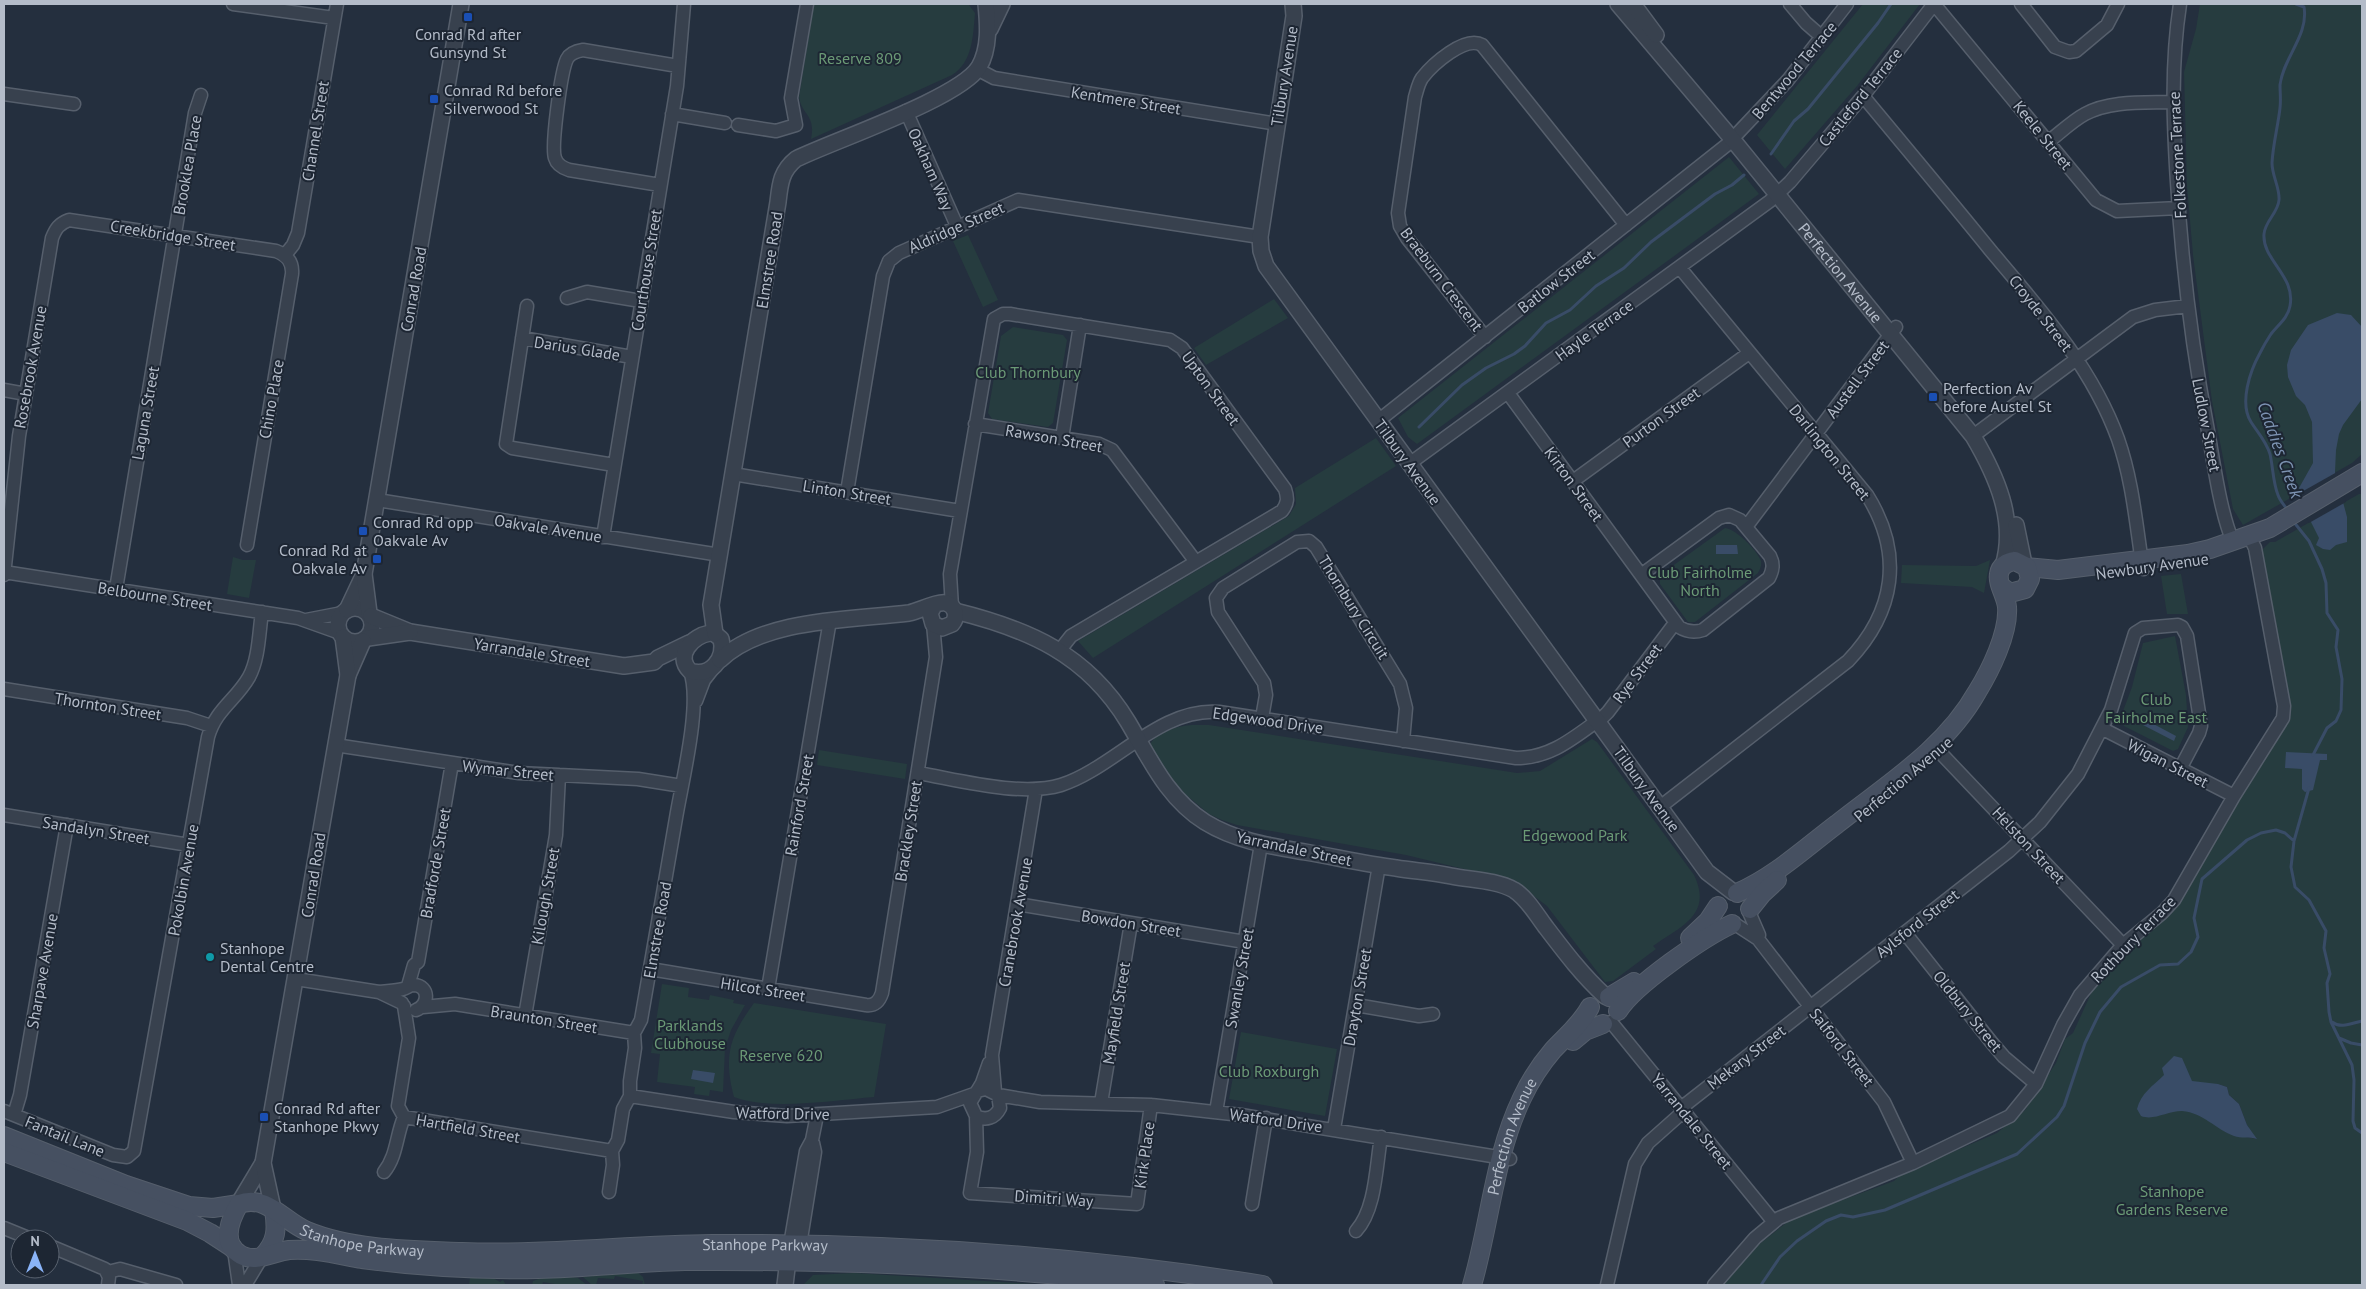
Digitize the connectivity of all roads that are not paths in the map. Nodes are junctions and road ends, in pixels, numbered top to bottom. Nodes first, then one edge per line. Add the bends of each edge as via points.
1 (234, 4) edge
2 (337, 4) edge
3 (461, 4) edge
4 (684, 4) edge
5 (807, 4) edge
6 (986, 4) edge
7 (991, 4) edge
8 (1001, 4) edge
9 (1293, 4) edge
10 (1618, 4) edge
11 (1633, 4) edge
12 (1790, 4) edge
13 (1848, 4) edge
14 (1934, 4) edge
15 (2021, 4) edge
16 (2118, 4) edge
17 (2180, 4) edge
18 (334, 18) junction
19 (988, 32) junction
20 (1822, 37) junction
21 (678, 66) junction
22 (977, 70) junction
23 (4, 94) edge
24 (201, 95) dead end
25 (1863, 96) junction
26 (2173, 102) junction
27 (74, 104) dead end
28 (906, 111) junction
29 (672, 114) junction
30 (1277, 124) junction
31 (1735, 137) junction
32 (2048, 142) junction
33 (660, 185) junction
34 (1780, 192) junction
35 (2178, 208) junction
36 (62, 223) joint
37 (1626, 225) junction
38 (957, 226) junction
39 (175, 236) junction
40 (1260, 237) junction
41 (285, 255) junction
42 (1680, 268) junction
43 (567, 298) dead end
44 (641, 301) junction
45 (527, 306) dead end
46 (2188, 306) junction
47 (1080, 325) junction
48 (1894, 330) junction
49 (1485, 337) junction
50 (522, 338) junction
51 (1749, 352) junction
52 (632, 357) junction
53 (2076, 358) junction
54 (4, 390) edge
55 (1508, 393) junction
56 (26, 394) junction
57 (1378, 421) junction
58 (975, 424) junction
59 (1816, 433) junction
60 (1976, 433) junction
61 (1062, 438) junction
62 (1410, 464) junction
63 (614, 465) junction
64 (733, 474) junction
65 (2358, 476) edge
66 (1573, 482) junction
67 (847, 492) junction
68 (377, 500) junction
69 (960, 511) junction
70 (1746, 527) junction
71 (2270, 528) junction
72 (603, 537) junction
73 (2233, 542) junction
74 (2252, 542) junction
75 (247, 545) dead end
76 (720, 555) junction
77 (1196, 562) junction
78 (2142, 564) junction
79 (2025, 565) junction
80 (2003, 566) junction
81 (4, 573) edge
82 (364, 574) junction
83 (1641, 575) junction
84 (2002, 587) junction
85 (2026, 588) junction
86 (116, 590) junction
87 (711, 604) junction
88 (345, 611) junction
89 (262, 612) junction
90 (947, 613) junction
91 (370, 615) junction
92 (892, 615) junction
93 (306, 620) junction
94 (830, 620) junction
95 (932, 623) junction
96 (1675, 623) junction
97 (410, 632) junction
98 (341, 635) junction
99 (717, 635) junction
100 (754, 638) junction
101 (366, 639) junction
102 (692, 641) junction
103 (1060, 650) junction
104 (936, 656) junction
105 (654, 662) junction
106 (717, 663) junction
107 (688, 670) junction
108 (348, 675) junction
109 (4, 690) edge
110 (695, 704) junction
111 (1262, 718) junction
112 (1597, 721) junction
113 (211, 726) junction
114 (2103, 729) junction
115 (1138, 740) junction
116 (1402, 741) junction
117 (335, 745) junction
118 (1937, 749) junction
119 (452, 763) junction
120 (2180, 768) junction
121 (918, 773) junction
122 (559, 776) junction
123 (682, 786) junction
124 (1036, 790) junction
125 (2234, 796) junction
126 (1660, 807) junction
127 (4, 815) edge
128 (67, 825) junction
129 (2022, 839) junction
130 (1261, 844) junction
131 (189, 845) junction
132 (1380, 865) junction
133 (1727, 898) junction
134 (1018, 904) junction
135 (1750, 911) junction
136 (1131, 923) junction
137 (1734, 924) junction
138 (1905, 933) junction
139 (1758, 939) junction
140 (1245, 942) junction
141 (2124, 945) junction
142 (418, 962) junction
143 (650, 969) junction
144 (296, 979) junction
145 (406, 987) junction
146 (768, 989) junction
147 (423, 990) junction
148 (378, 992) junction
149 (876, 1003) joint
150 (403, 1004) junction
151 (455, 1004) junction
152 (1356, 1005) junction
153 (1810, 1006) junction
154 (421, 1008) junction
155 (1604, 1008) junction
156 (1433, 1014) dead end
157 (525, 1016) junction
158 (634, 1033) junction
159 (408, 1038) junction
160 (992, 1055) junction
161 (2036, 1084) junction
162 (975, 1093) junction
163 (996, 1094) junction
164 (630, 1096) junction
165 (1040, 1102) junction
166 (1101, 1103) junction
167 (1151, 1105) junction
168 (937, 1106) junction
169 (1682, 1110) junction
170 (1216, 1112) junction
171 (9, 1113) edge
172 (974, 1114) junction
173 (996, 1114) junction
174 (817, 1115) junction
175 (404, 1117) junction
176 (1266, 1118) junction
177 (1334, 1129) junction
178 (4, 1136) edge
179 (1381, 1137) junction
180 (612, 1151) junction
181 (4, 1152) edge
182 (977, 1152) junction
183 (127, 1157) joint
184 (1506, 1158) junction
185 (263, 1163) junction
186 (1913, 1163) junction
187 (384, 1172) dead end
188 (609, 1192) dead end
189 (239, 1204) junction
190 (1137, 1204) joint
191 (1252, 1204) dead end
192 (274, 1210) junction
193 (1773, 1221) junction
194 (1356, 1231) dead end
195 (234, 1249) junction
196 (60, 1250) edge
197 (794, 1253) junction
198 (262, 1257) junction
199 (108, 1279) edge
200 (176, 1285) edge
201 (239, 1285) edge
202 (245, 1285) edge
203 (785, 1285) edge
204 (794, 1285) edge
205 (1155, 1285) edge
206 (1263, 1285) edge
207 (1472, 1285) edge
208 (1482, 1285) edge
209 (1607, 1285) edge
210 (1714, 1285) edge

1 - 18 street
2 - 18 street, Channel Street
3 - 68 street, Conrad Road
4 - 21 street, Courthouse Street
5 - 29 street via 791,98 796,125 776,131
6 - 19 street, Elmstree Road
7 - 8 street
8 - 19 street, Elmstree Road
9 - 30 street, Tilbury Avenue via 1294,16
10 - 31 street, Perfection Avenue
11 - 31 street, Perfection Avenue
12 - 20 street
13 - 20 street, Bentwood Terrace
14 - 25 street, Castleford Terrace
14 - 32 street, Keele Street
15 - 16 street via 2055,47 2069,52 2107,25
17 - 26 street, Folkestone Terrace
18 - 41 street, Channel Street via 298,233 294,245
19 - 22 street, Elmstree Road via 984,55
20 - 31 street, Bentwood Terrace
21 - 29 street, Courthouse Street
21 - 33 street via 576,51 567,59 559,98 554,151 561,166
22 - 28 street, Elmstree Road via 955,88
22 - 30 street, Kentmere Street via 994,78
23 - 27 street
24 - 39 street, Brooklea Place via 195,113
25 - 34 street, Castleford Terrace
25 - 53 street, Croyde Street
26 - 32 street via 2134,103 2095,110
26 - 35 street, Folkestone Terrace
28 - 38 street, Oakham Way
28 - 64 street, Elmstree Road via 796,158 783,173
29 - 33 street, Courthouse Street
30 - 40 street, Tilbury Avenue
31 - 34 street, Perfection Avenue
31 - 37 street, Batlow Street
32 - 35 street, Keele Street via 2096,200 2110,210
33 - 44 street, Courthouse Street
34 - 42 street, Hayle Terrace
34 - 48 street, Perfection Avenue
35 - 46 street, Folkestone Terrace
36 - 39 street, Creekbridge Street via 78,220
36 - 56 street, Rosebrook Avenue via 52,238
37 - 49 street, Batlow Street
37 - 49 street, Braeburn Crescent via 1486,49 1474,38 1458,47 1420,82 1398,213 1400,226 1407,238
38 - 40 street, Aldridge Street via 1010,202 1023,200
38 - 67 street, Aldridge Street via 899,253 884,270
39 - 41 street, Creekbridge Street
39 - 86 street, Laguna Street
40 - 57 street, Tilbury Avenue via 1263,258 1270,274
41 - 75 street, Chino Place via 291,263 292,274
42 - 51 street, Darlington Street
42 - 55 street, Hayle Terrace
43 - 44 street via 587,292
44 - 52 street, Courthouse Street
45 - 50 street, Darius Glade
46 - 53 street via 2155,310 2133,317
46 - 73 street, Ludlow Street via 2214,463
47 - 58 street, Upton Street via 1010,314 994,319
47 - 61 street
47 - 77 street, Upton Street via 1164,338 1178,345 1285,489 1288,500 1282,511
48 - 59 street, Austell Street
48 - 60 street, Perfection Avenue
49 - 57 street, Batlow Street
50 - 52 street, Darius Glade
50 - 63 street, Darius Glade via 506,440 508,446
51 - 59 street, Darlington Street
51 - 66 street, Purton Street
52 - 63 street, Courthouse Street
53 - 60 street
53 - 78 street, Croyde Street via 2101,401 2122,451 2134,500
54 - 56 street
55 - 62 street, Hayle Terrace
55 - 66 street, Kirton Street
56 - 81 street, Rosebrook Avenue via 18,436
57 - 62 street, Tilbury Avenue
58 - 61 street, Rawson Street
58 - 69 street, Upton Street
59 - 70 street, Austell Street
59 - 126 street, Darlington Street via 1867,495 1884,528 1890,569 1887,596 1878,620 1870,636 1848,661
60 - 79 street, Perfection Avenue via 1996,461 2006,486
60 - 80 street, Perfection Avenue via 2004,506 2008,542
61 - 77 street, Rawson Street via 1099,444 1112,450
62 - 112 street, Tilbury Avenue
63 - 72 street, Courthouse Street
64 - 67 street, Linton Street
64 - 76 street, Elmstree Road
65 - 71 main road, Newbury Avenue
66 - 83 street, Kirton Street
67 - 69 street, Linton Street
68 - 72 street, Oakvale Avenue
68 - 82 street, Conrad Road
69 - 90 street, Upton Street
70 - 83 street via 1735,516 1719,518
70 - 96 street via 1772,561 1769,578 1703,630 1690,632
71 - 73 main road, Newbury Avenue
71 - 74 main road, Newbury Avenue
72 - 76 street, Oakvale Avenue
73 - 78 main road, Newbury Avenue
74 - 78 main road, Newbury Avenue via 2202,560
74 - 125 street, Rothbury Terrace via 2256,548 2284,712
76 - 87 street, Elmstree Road
77 - 103 street, Upton Street via 1071,636
78 - 79 main road, Newbury Avenue via 2058,570
78 - 85 main road, Newbury Avenue via 2058,578
79 - 80 main road via 2010,561
79 - 85 main road via 2031,575
80 - 84 main road via 1998,578
81 - 86 street, Belbourne Street
82 - 88 street, Conrad Road
82 - 91 street, Conrad Road
83 - 96 street, Kirton Street
84 - 85 main road via 2010,593
84 - 118 main road, Perfection Avenue via 2007,612 1996,652 1969,706
85 - 118 main road, Perfection Avenue via 1994,677 1971,716
86 - 89 street, Belbourne Street
87 - 99 street, Elmstree Road
87 - 102 street, Elmstree Road
88 - 91 street via 358,608
88 - 93 street, Belbourne Street
88 - 98 street via 338,623
89 - 93 street, Belbourne Street
89 - 113 street, Pokolbin Avenue via 251,674
90 - 92 street, Yarrandale Street
90 - 95 street via 930,613
90 - 103 street, Yarrandale Street via 1019,630
90 - 104 street, Brackley Street
91 - 97 street, Yarrandale Street
91 - 101 street via 373,628
92 - 94 street, Yarrandale Street
92 - 95 street, Yarrandale Street
93 - 98 street, Belbourne Street
94 - 100 street, Yarrandale Street
94 - 146 street, Rainford Street
95 - 104 street, Brackley Street
96 - 112 street, Rye Street via 1608,712
97 - 101 street, Yarrandale Street
97 - 105 street, Yarrandale Street via 613,665
98 - 101 street via 353,642
98 - 108 street, Conrad Road
99 - 100 street, Yarrandale Street via 728,639
99 - 102 street via 702,634
99 - 106 street via 723,645
100 - 106 street, Yarrandale Street
101 - 108 street, Conrad Road
102 - 105 street, Yarrandale Street
102 - 107 street via 684,657
103 - 115 street, Yarrandale Street via 1106,691
104 - 121 street, Brackley Street
105 - 107 street, Yarrandale Street
106 - 107 street via 701,673
106 - 110 street, Elmstree Road via 704,680
107 - 110 street, Elmstree Road via 694,685
108 - 117 street, Conrad Road
109 - 113 street, Thornton Street via 187,718
110 - 123 street, Elmstree Road
111 - 115 street, Edgewood Drive via 1196,712
111 - 116 street, Edgewood Drive
111 - 116 street, Thornbury Circuit via 1266,695 1264,683 1218,612 1216,598 1223,588 1297,542 1308,541 1316,547 1400,684 1406,708
112 - 116 street, Edgewood Drive via 1557,749 1525,758
112 - 126 street, Tilbury Avenue
113 - 131 street, Pokolbin Avenue
114 - 120 street, Wigan Street
114 - 120 street, Aylsford Street via 2119,690 2135,633 2143,628 2178,625 2187,636 2201,717 2199,733
114 - 129 street, Aylsford Street via 2067,790
115 - 124 street, Edgewood Drive via 1070,781
115 - 130 street, Yarrandale Street via 1163,783 1193,814 1231,835
117 - 119 street, Wymar Street
117 - 144 street, Conrad Road
118 - 129 street, Helston Street
118 - 133 main road, Perfection Avenue via 1766,879
118 - 135 main road, Perfection Avenue via 1772,884
119 - 122 street, Wymar Street
119 - 142 street, Bradforde Street
120 - 125 street, Wigan Street
121 - 124 street, Edgewood Drive
121 - 149 street, Brackley Street via 882,993
122 - 123 street, Wymar Street via 638,779
122 - 157 street, Kilough Street via 556,830
123 - 143 street, Elmstree Road
124 - 134 street, Cranebrook Avenue
125 - 141 street, Rothbury Terrace via 2174,900
126 - 133 street, Tilbury Avenue
127 - 128 street, Sandalyn Street
128 - 131 street, Sandalyn Street
128 - 171 street, Sharpave Avenue via 20,1095
129 - 138 street, Aylsford Street
129 - 141 street, Helston Street
130 - 132 street, Yarrandale Street
130 - 140 street, Swanley Street
131 - 183 street, Pokolbin Avenue via 137,1143
132 - 152 street, Drayton Street
132 - 155 street, Yarrandale Street via 1449,875 1511,889 1524,899
133 - 135 main road via 1745,897
133 - 137 main road via 1720,916 1727,923
133 - 155 main road, Perfection Avenue via 1700,930
134 - 136 street, Bowdon Street
134 - 160 street, Cranebrook Avenue
135 - 137 main road via 1744,920
135 - 139 street, Salford Street
136 - 140 street, Bowdon Street
136 - 166 street, Mayfield Street
137 - 139 street, Salford Street
137 - 155 main road, Perfection Avenue via 1705,938 1631,995
138 - 153 street, Aylsford Street
138 - 161 street, Oldbury Street via 2004,1057
139 - 153 street, Salford Street
140 - 170 street, Swanley Street
141 - 161 street, Rothbury Terrace via 2072,1008
142 - 145 street, Bradforde Street
142 - 147 street, Bradforde Street
143 - 146 street, Hilcot Street
143 - 158 street, Elmstree Road via 642,1020
144 - 148 street
144 - 185 street, Conrad Road
145 - 147 street via 416,985
145 - 148 street
145 - 150 street via 401,995
146 - 149 street, Hilcot Street via 866,1006
147 - 151 street, Braunton Street
147 - 154 street via 426,1000
148 - 150 street
150 - 154 street via 411,1010
150 - 159 street, Hartfield Street
151 - 154 street, Braunton Street
151 - 157 street, Braunton Street
152 - 156 street via 1419,1016
152 - 177 street, Drayton Street
153 - 169 street, Mekary Street
153 - 186 street, Salford Street via 1884,1102
154 - 159 street, Hartfield Street
155 - 169 street, Yarrandale Street
155 - 184 main road, Perfection Avenue via 1580,1023 1546,1059 1527,1089 1510,1126
157 - 158 street, Braunton Street
158 - 164 street, Elmstree Road
159 - 175 street, Hartfield Street via 398,1102 398,1110
160 - 162 street, Cranebrook Avenue
160 - 163 street, Cranebrook Avenue
161 - 186 street, Rothbury Terrace via 2010,1116
162 - 163 street via 986,1089
162 - 168 street, Watford Drive
162 - 172 street via 970,1103
163 - 165 street, Watford Drive
163 - 173 street via 1000,1104
164 - 174 street, Watford Drive via 760,1115
164 - 180 street, Elmstree Road
165 - 166 street, Watford Drive
165 - 173 street, Watford Drive via 1017,1105
166 - 167 street, Watford Drive
167 - 170 street, Watford Drive
167 - 190 street, Kirk Place
168 - 172 street, Watford Drive
168 - 174 street, Watford Drive
169 - 193 street, Yarrandale Street
169 - 209 street, Mekary Street via 1652,1139 1635,1164
170 - 176 street, Watford Drive
171 - 183 street, Fantail Lane via 113,1155
172 - 173 street via 985,1119
172 - 182 street
173 - 182 street via 985,1130
174 - 197 street via 812,1140 815,1152
175 - 180 street, Hartfield Street
175 - 187 street via 393,1157
176 - 177 street, Watford Drive
176 - 191 street
177 - 179 street, Watford Drive
178 - 189 main road via 126,1185 189,1206 213,1208
179 - 184 street, Watford Drive
179 - 194 street via 1369,1209
180 - 188 street, Elmstree Road
181 - 195 main road via 187,1222 210,1232
182 - 190 street, Dimitri Way via 970,1193
184 - 207 main road, Perfection Avenue
184 - 208 main road, Perfection Avenue
185 - 189 street, Conrad Road
185 - 192 street, Conrad Road
186 - 193 street, Rothbury Terrace
189 - 192 main road via 256,1201
189 - 195 main road via 229,1229
192 - 197 main road, Stanhope Parkway via 298,1227 331,1239 427,1251 540,1253 702,1244
192 - 198 main road via 276,1236
193 - 210 street, Rothbury Terrace
195 - 198 main road via 247,1257
195 - 201 street
196 - 199 street via 102,1267
197 - 198 main road, Stanhope Parkway via 541,1269 409,1265 305,1250 281,1251
197 - 203 street
197 - 204 street
197 - 205 main road, Stanhope Parkway
197 - 206 main road, Stanhope Parkway via 928,1250 1022,1256
198 - 202 street
199 - 200 street via 120,1270

